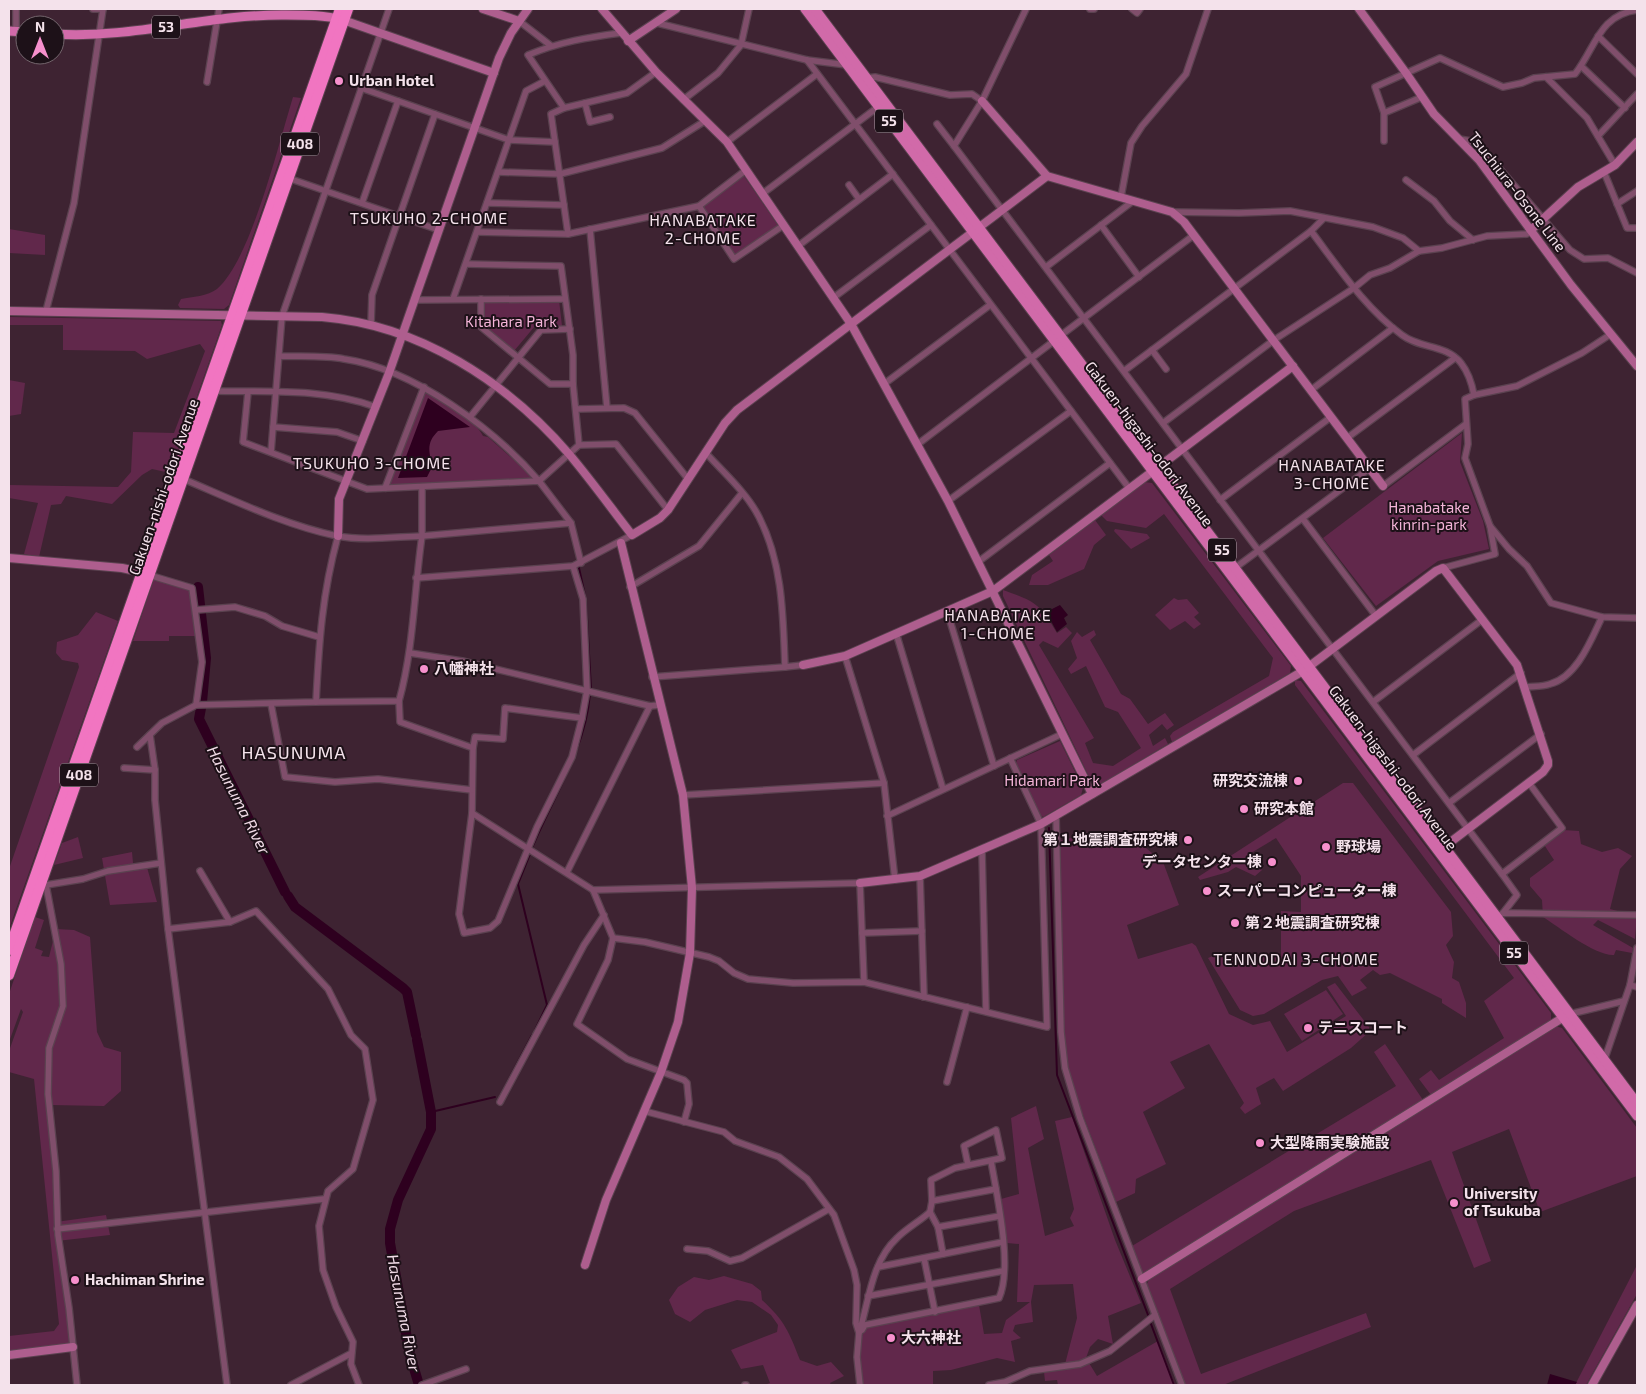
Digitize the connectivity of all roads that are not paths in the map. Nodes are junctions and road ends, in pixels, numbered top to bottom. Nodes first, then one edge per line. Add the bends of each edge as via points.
1 (94, 9) edge
2 (103, 9) edge
3 (348, 9) edge
4 (389, 9) edge
5 (483, 9) edge
6 (528, 9) edge
7 (602, 9) edge
8 (676, 9) edge
9 (749, 9) edge
10 (805, 9) edge
11 (815, 9) edge
12 (1026, 9) edge
13 (1132, 9) edge
14 (1140, 9) edge
15 (1208, 9) edge
16 (1359, 9) edge
17 (1637, 10) edge
18 (218, 13) edge
19 (340, 16) edge
20 (519, 21) junction
21 (657, 23) junction
22 (381, 33) junction
23 (621, 33) junction
24 (65, 34) edge
25 (100, 36) junction
26 (1598, 36) junction
27 (628, 41) junction
28 (550, 45) junction
29 (741, 45) junction
30 (807, 60) junction
31 (847, 65) junction
32 (1581, 66) junction
33 (656, 72) junction
34 (494, 73) junction
35 (1406, 73) junction
36 (817, 74) junction
37 (1637, 74) edge
38 (1546, 77) junction
39 (867, 78) junction
40 (545, 81) junction
41 (207, 82) dead end
42 (361, 88) junction
43 (1637, 94) edge
44 (1422, 98) junction
45 (683, 100) junction
46 (398, 101) junction
47 (982, 101) junction
48 (585, 103) junction
49 (564, 108) junction
50 (1625, 108) junction
51 (874, 110) dead end
52 (1384, 113) junction
53 (436, 114) junction
54 (610, 117) dead end
55 (706, 121) junction
56 (855, 124) junction
57 (937, 124) dead end
58 (475, 128) junction
59 (1598, 136) junction
60 (1459, 139) junction
61 (509, 140) junction
62 (1384, 141) dead end
63 (555, 142) junction
64 (727, 142) junction
65 (1637, 142) edge
66 (954, 146) junction
67 (1615, 165) junction
68 (746, 170) junction
69 (498, 172) junction
70 (1604, 172) junction
71 (560, 174) junction
72 (893, 174) junction
73 (1048, 176) junction
74 (288, 178) junction
75 (1406, 180) dead end
76 (848, 185) dead end
77 (326, 191) junction
78 (1637, 191) edge
79 (762, 194) junction
80 (1121, 197) junction
81 (859, 199) junction
82 (1133, 200) junction
83 (487, 203) junction
84 (362, 204) junction
85 (1618, 204) junction
86 (564, 205) junction
87 (699, 206) junction
88 (1003, 210) junction
89 (1172, 212) junction
90 (399, 216) junction
91 (1324, 218) junction
92 (1541, 218) junction
93 (930, 224) junction
94 (784, 225) junction
95 (1101, 225) junction
96 (1637, 228) edge
97 (590, 229) junction
98 (439, 230) junction
99 (1531, 230) junction
100 (976, 231) junction
101 (1311, 231) junction
102 (477, 232) junction
103 (568, 234) junction
104 (1194, 235) junction
105 (1473, 240) junction
106 (798, 246) junction
107 (950, 250) junction
108 (1419, 250) junction
109 (466, 264) junction
110 (1046, 267) junction
111 (1637, 273) edge
112 (1139, 277) junction
113 (1234, 288) junction
114 (1354, 288) junction
115 (833, 298) junction
116 (453, 299) junction
117 (481, 299) junction
118 (565, 299) junction
119 (415, 300) junction
120 (990, 305) junction
121 (9, 311) edge
122 (46, 312) junction
123 (236, 315) junction
124 (282, 316) junction
125 (1084, 318) junction
126 (371, 324) junction
127 (851, 324) junction
128 (1393, 328) junction
129 (570, 329) junction
130 (1064, 333) dead end
131 (402, 334) junction
132 (1611, 334) junction
133 (1274, 340) junction
134 (1050, 344) dead end
135 (1152, 350) junction
136 (279, 356) junction
137 (518, 357) junction
138 (1031, 358) junction
139 (1455, 358) junction
140 (1293, 366) junction
141 (1637, 366) edge
142 (1166, 370) dead end
143 (1124, 371) junction
144 (388, 373) junction
145 (573, 384) junction
146 (884, 384) junction
147 (494, 386) junction
148 (424, 388) junction
149 (1311, 390) junction
150 (213, 391) junction
151 (248, 392) junction
152 (276, 392) junction
153 (1474, 395) junction
154 (376, 407) junction
155 (607, 408) junction
156 (577, 409) junction
157 (1071, 412) junction
158 (1331, 417) junction
159 (470, 418) junction
160 (1163, 423) junction
161 (1466, 424) junction
162 (273, 427) junction
163 (1347, 438) junction
164 (363, 441) junction
165 (918, 444) junction
166 (579, 445) junction
167 (1182, 449) junction
168 (271, 452) junction
169 (705, 452) junction
170 (568, 453) junction
171 (1110, 463) junction
172 (1156, 468) junction
173 (1370, 468) junction
174 (179, 477) junction
175 (688, 479) junction
176 (539, 481) junction
177 (346, 482) junction
178 (1383, 486) joint
179 (422, 487) junction
180 (385, 488) junction
181 (1129, 488) junction
182 (742, 492) junction
183 (1220, 500) junction
184 (948, 501) junction
185 (668, 510) junction
186 (1302, 519) junction
187 (571, 523) junction
188 (1490, 526) junction
189 (632, 535) junction
190 (338, 536) junction
191 (422, 536) junction
192 (621, 543) junction
193 (1259, 551) junction
194 (9, 558) edge
195 (978, 562) junction
196 (581, 564) junction
197 (1239, 565) dead end
198 (573, 566) junction
199 (1443, 568) junction
200 (145, 574) junction
201 (416, 578) junction
202 (630, 587) junction
203 (993, 591) junction
204 (197, 610) junction
205 (946, 611) junction
206 (1376, 616) junction
207 (1602, 617) junction
208 (1637, 618) edge
209 (1483, 619) junction
210 (896, 633) junction
211 (319, 637) junction
212 (1333, 649) junction
213 (410, 653) junction
214 (845, 656) junction
215 (803, 665) joint
216 (785, 667) junction
217 (1306, 669) junction
218 (1521, 674) junction
219 (652, 677) junction
220 (1526, 687) junction
221 (587, 690) junction
222 (399, 701) junction
223 (316, 702) junction
224 (1373, 702) junction
225 (271, 704) junction
226 (196, 705) junction
227 (659, 705) junction
228 (650, 706) junction
229 (582, 718) junction
230 (1062, 734) junction
231 (1541, 734) junction
232 (150, 735) junction
233 (137, 747) dead end
234 (473, 748) junction
235 (1413, 755) junction
236 (1010, 758) junction
237 (994, 766) junction
238 (124, 768) dead end
239 (155, 770) junction
240 (884, 783) junction
241 (1529, 783) junction
242 (472, 790) junction
243 (943, 790) junction
244 (1092, 794) junction
245 (683, 795) junction
246 (1449, 803) junction
247 (472, 813) junction
248 (1056, 815) junction
249 (887, 816) junction
250 (1041, 824) junction
251 (1468, 829) junction
252 (528, 849) junction
253 (1441, 849) junction
254 (982, 850) junction
255 (161, 863) junction
256 (200, 871) dead end
257 (566, 872) junction
258 (1502, 874) junction
259 (920, 876) junction
260 (894, 880) junction
261 (860, 883) junction
262 (44, 884) junction
263 (692, 888) junction
264 (593, 890) junction
265 (1637, 914) edge
266 (604, 915) junction
267 (1500, 915) junction
268 (230, 922) junction
269 (168, 928) junction
270 (922, 931) junction
271 (862, 934) junction
272 (613, 938) junction
273 (1637, 948) edge
274 (9, 950) edge
275 (690, 953) junction
276 (1636, 956) edge
277 (9, 975) edge
278 (864, 982) junction
279 (1630, 985) junction
280 (1637, 987) edge
281 (924, 997) junction
282 (1624, 1001) junction
283 (967, 1007) junction
284 (986, 1011) junction
285 (1566, 1015) junction
286 (1605, 1058) junction
287 (662, 1072) junction
288 (947, 1082) dead end
289 (500, 1102) dead end
290 (1637, 1103) edge
291 (644, 1112) junction
292 (1637, 1116) edge
293 (684, 1122) junction
294 (991, 1161) junction
295 (968, 1165) junction
296 (996, 1189) junction
297 (324, 1199) junction
298 (932, 1201) junction
299 (829, 1209) junction
300 (930, 1212) junction
301 (206, 1213) junction
302 (1000, 1216) junction
303 (938, 1227) junction
304 (57, 1229) junction
305 (1003, 1242) junction
306 (687, 1249) dead end
307 (943, 1254) junction
308 (924, 1258) junction
309 (585, 1265) dead end
310 (878, 1267) junction
311 (1003, 1271) junction
312 (1142, 1280) junction
313 (930, 1285) junction
314 (868, 1296) junction
315 (1637, 1305) edge
316 (935, 1312) junction
317 (1156, 1315) junction
318 (859, 1333) junction
319 (74, 1347) junction
320 (350, 1354) junction
321 (9, 1355) edge
322 (466, 1370) dead end
323 (77, 1385) edge
324 (227, 1385) edge
325 (291, 1385) edge
326 (359, 1385) edge
327 (423, 1385) edge
328 (860, 1385) edge
329 (989, 1385) edge
330 (1182, 1385) edge
331 (1592, 1385) edge

1 - 2 street
2 - 25 street
3 - 19 highway, Gakuen-nishi-odori Avenue / 408
4 - 22 street
5 - 20 street
6 - 20 street
7 - 23 street
8 - 21 street
9 - 29 street
10 - 31 main road, Gakuen-higashi-odori Avenue / 55
11 - 39 main road, Gakuen-higashi-odori Avenue / 55
12 - 47 street
13 - 14 street via 1137,13
15 - 80 street via 1186,74 1131,143
16 - 35 street, Tsuchiura-Osone Line
17 - 26 street via 1616,15
18 - 19 main road, 53
18 - 25 main road, 53
18 - 41 street
19 - 22 street
19 - 74 highway, Gakuen-nishi-odori Avenue / 408
19 - 123 highway, Gakuen-nishi-odori Avenue / 408
20 - 28 street
20 - 34 street
21 - 27 street
21 - 29 street
22 - 34 street
22 - 42 street
23 - 27 street
23 - 28 street
24 - 25 main road, 53
25 - 122 street via 74,203
26 - 32 street
26 - 37 street
27 - 33 street
28 - 40 street via 528,55
29 - 30 street
29 - 45 street via 718,73
30 - 31 street
30 - 36 street
31 - 100 main road, Gakuen-higashi-odori Avenue / 55
32 - 38 street via 1575,74
32 - 50 street
33 - 45 street
33 - 48 street via 627,93
34 - 58 street
35 - 38 street via 1440,58 1503,87
35 - 44 street, Tsuchiura-Osone Line
35 - 52 street via 1375,87
36 - 56 street
36 - 64 street
38 - 59 street via 1587,118
39 - 47 street via 872,76 950,95 972,94
39 - 100 main road, Gakuen-higashi-odori Avenue / 55
40 - 49 street
40 - 61 street via 526,91
42 - 46 street
42 - 77 street
43 - 50 street
44 - 52 street
44 - 60 street, Tsuchiura-Osone Line
45 - 55 street
46 - 53 street
46 - 84 street
47 - 66 street
47 - 73 street
48 - 49 street
48 - 54 street via 590,122
49 - 63 street via 551,114
50 - 59 street
51 - 56 street
52 - 62 street
53 - 58 street
53 - 90 street
55 - 64 street
55 - 71 street via 662,148
56 - 72 street
56 - 79 street
57 - 66 street
58 - 61 street
58 - 98 street
59 - 67 street
60 - 92 street via 1471,141 1488,155
60 - 99 street, Tsuchiura-Osone Line
61 - 63 street
61 - 69 street
63 - 71 street
64 - 68 street
65 - 67 street
66 - 88 street
67 - 70 street
68 - 79 street
68 - 87 street
69 - 71 street
69 - 83 street
70 - 85 street
70 - 92 street
71 - 86 street
72 - 81 street
72 - 93 street
73 - 80 street
73 - 88 street
74 - 77 street
74 - 123 highway, Gakuen-nishi-odori Avenue / 408
75 - 105 street via 1434,201
76 - 81 street
77 - 84 street
77 - 124 street
78 - 85 street
79 - 94 street
80 - 82 street
81 - 106 street
82 - 89 street
82 - 95 street
83 - 86 street
83 - 102 street
84 - 90 street
85 - 96 street via 1627,228
86 - 103 street
87 - 94 street via 734,259
87 - 97 street
88 - 100 street
88 - 110 street
89 - 91 street via 1282,210
89 - 104 street
90 - 98 street
90 - 126 street via 372,295
91 - 101 street
91 - 108 street via 1373,227 1403,238
92 - 99 street
92 - 111 street via 1570,250 1584,259 1608,258
93 - 107 street
93 - 115 street
94 - 106 street
95 - 110 street
95 - 112 street
97 - 103 street
97 - 155 street
98 - 119 street
99 - 105 street via 1527,234
99 - 132 street, Tsuchiura-Osone Line
100 - 107 street
100 - 172 main road, Gakuen-higashi-odori Avenue / 55
101 - 113 street
101 - 114 street
102 - 103 street
102 - 109 street
104 - 112 street
104 - 113 street
105 - 108 street
106 - 115 street
107 - 120 street
107 - 127 street
108 - 114 street via 1390,268 1370,275
109 - 116 street
109 - 118 street via 561,266
110 - 125 street
112 - 125 street
113 - 133 street
113 - 135 street
114 - 128 street
114 - 133 street
115 - 127 street
116 - 117 street
116 - 119 street
117 - 118 street
117 - 137 street via 480,328
118 - 129 street
119 - 131 street
120 - 138 street
120 - 146 street
121 - 122 street
122 - 123 street
123 - 124 street
123 - 150 highway, Gakuen-nishi-odori Avenue / 408
123 - 174 highway, Gakuen-nishi-odori Avenue / 408
124 - 126 street via 325,317
124 - 136 street
125 - 130 street
125 - 143 street
126 - 131 street
127 - 146 street
127 - 169 street via 737,410
128 - 139 street via 1404,337 1446,351
128 - 149 street
129 - 137 street via 541,330
129 - 145 street
131 - 144 street
131 - 147 street via 452,356
132 - 141 street, Tsuchiura-Osone Line
132 - 153 street via 1582,353 1517,386
133 - 140 street
133 - 160 street
134 - 138 street
135 - 142 street
135 - 143 street
136 - 144 street via 342,358
136 - 152 street
137 - 145 street via 550,384
137 - 147 street
138 - 157 street
138 - 165 street
139 - 153 street via 1472,383
139 - 163 street
140 - 149 street
140 - 167 street
143 - 160 street
144 - 148 street
144 - 154 street
145 - 156 street
146 - 165 street
147 - 159 street
147 - 170 street
148 - 159 street
148 - 180 street
149 - 158 street
150 - 151 street
150 - 174 highway, Gakuen-nishi-odori Avenue / 408
151 - 152 street
151 - 168 street via 243,442
152 - 154 street via 324,393 349,397
152 - 162 street
153 - 161 street via 1465,399
154 - 164 street
155 - 156 street
155 - 175 street via 624,408 641,419
156 - 166 street
157 - 171 street
157 - 184 street
158 - 163 street
158 - 183 street
159 - 176 street via 521,460
160 - 167 street
161 - 178 street
161 - 188 street via 1468,444 1465,458
162 - 164 street via 338,432
162 - 168 street
163 - 173 street
164 - 177 street
165 - 184 street
166 - 170 street
166 - 185 street via 616,444
167 - 172 street
167 - 183 street
168 - 177 street
169 - 175 street
169 - 182 street
170 - 176 street
170 - 189 street
171 - 181 street
171 - 195 street
172 - 181 street
172 - 217 main road, Gakuen-higashi-odori Avenue / 55
173 - 178 street
173 - 186 street
174 - 190 street via 280,518
174 - 200 highway, Gakuen-nishi-odori Avenue / 408
175 - 185 street
176 - 179 street
176 - 187 street
177 - 180 street via 367,489
177 - 190 street via 338,508
179 - 180 street
179 - 191 street
181 - 203 street
182 - 202 street via 699,546
182 - 216 street via 759,516 781,584
183 - 193 street
184 - 195 street
185 - 189 street
186 - 193 street
186 - 206 street
187 - 191 street
187 - 196 street
188 - 199 street via 1495,554
188 - 207 street via 1527,566 1551,603
189 - 192 street
190 - 191 street
190 - 211 street via 326,580
191 - 201 street
192 - 196 street
192 - 202 street
193 - 197 street
193 - 212 street
194 - 200 street via 112,567
195 - 203 street
196 - 198 street
198 - 201 street
198 - 221 street via 583,599
199 - 206 street
199 - 209 street
200 - 204 street via 192,588
200 - 262 highway, Gakuen-nishi-odori Avenue / 408
200 - 274 highway, Gakuen-nishi-odori Avenue / 408
201 - 213 street
202 - 219 street
203 - 205 street
203 - 230 street
204 - 211 street via 235,607
204 - 226 street via 202,662
205 - 210 street
205 - 237 street
206 - 212 street
207 - 208 street
207 - 220 street via 1582,659 1557,682
209 - 218 street
209 - 224 street
210 - 214 street
210 - 243 street
211 - 223 street
212 - 217 street
212 - 224 street
213 - 221 street via 462,661
213 - 222 street
214 - 215 street
214 - 240 street
215 - 216 street
216 - 219 street
217 - 244 street
217 - 253 main road, Gakuen-higashi-odori Avenue / 55
218 - 220 street
218 - 235 street
219 - 227 street
220 - 231 street
221 - 228 street
221 - 229 street
222 - 223 street
222 - 234 street via 400,722
223 - 225 street
224 - 235 street
225 - 226 street
225 - 242 street via 286,777 334,782 378,779
226 - 232 street via 162,724
227 - 228 street
227 - 245 street
228 - 257 street
229 - 234 street via 505,708 503,739 475,737
229 - 252 street via 572,757
230 - 236 street
230 - 244 street
231 - 241 street via 1548,765
231 - 246 street
232 - 233 street
232 - 239 street
234 - 242 street
235 - 246 street
236 - 237 street
236 - 250 street
237 - 243 street
238 - 239 street
239 - 255 street
240 - 245 street
240 - 249 street
241 - 251 street
241 - 258 street via 1562,828
242 - 247 street
243 - 249 street
244 - 248 street
245 - 263 street
246 - 251 street
247 - 252 street
247 - 252 street via 459,914 464,933 490,928 498,920
248 - 250 street
248 - 312 street via 1061,1032 1065,1068 1080,1118
249 - 260 street
250 - 254 street
250 - 284 street via 1047,1027
251 - 253 street
251 - 258 street
252 - 257 street
253 - 267 main road, Gakuen-higashi-odori Avenue / 55
253 - 285 main road, Gakuen-higashi-odori Avenue / 55
254 - 259 street
254 - 284 street
255 - 262 street via 108,871 83,880
255 - 269 street
256 - 268 street
257 - 264 street
258 - 267 street via 1517,895
259 - 260 street
259 - 270 street
260 - 261 street
261 - 263 street
261 - 271 street
262 - 277 highway, Gakuen-nishi-odori Avenue / 408
262 - 304 street via 61,964 63,1000 60,1021 50,1048 48,1094 56,1171
263 - 264 street
263 - 275 street
264 - 266 street
265 - 267 street
266 - 272 street
266 - 289 street via 584,945
267 - 285 main road, Gakuen-higashi-odori Avenue / 55
268 - 269 street
268 - 297 street via 256,911 328,989 351,1035 365,1048 373,1100 353,1169 331,1187
269 - 301 street
270 - 271 street
270 - 281 street
271 - 278 street
272 - 275 street
272 - 287 street via 608,960 577,1024 620,1055
273 - 276 street
275 - 278 street via 719,961 748,979
275 - 287 street via 678,1022
276 - 279 street
278 - 281 street
279 - 280 street
279 - 282 street
281 - 283 street
282 - 285 street
282 - 286 street
283 - 284 street
283 - 288 street
285 - 286 main road, 55
285 - 292 main road, Gakuen-higashi-odori Avenue / 55
285 - 312 street
286 - 290 main road, 55
287 - 291 street
287 - 293 street via 687,1083 689,1104
291 - 293 street
291 - 309 street via 606,1200
293 - 299 street via 724,1132 735,1141 779,1157 807,1179
294 - 295 street
294 - 295 street via 1002,1158 996,1130 964,1146
294 - 296 street
295 - 298 street via 931,1180
296 - 298 street
296 - 302 street
297 - 301 street
297 - 320 street via 319,1226 323,1270 336,1307 354,1342 354,1350
298 - 300 street
299 - 306 street via 742,1258 730,1261 708,1251
299 - 318 street via 844,1238 854,1270
300 - 303 street
300 - 310 street via 897,1238
301 - 304 street
301 - 324 street
302 - 303 street
302 - 305 street
303 - 307 street
304 - 319 street
305 - 307 street
305 - 311 street
307 - 308 street
308 - 310 street
308 - 313 street
310 - 314 street
311 - 313 street
311 - 316 street via 1004,1288 999,1298
312 - 317 street
313 - 314 street
313 - 316 street
314 - 318 street
315 - 331 street
316 - 318 street via 865,1326
317 - 329 street via 1110,1351 1080,1364 1030,1371
317 - 330 street
318 - 328 street
319 - 321 street
319 - 323 street
320 - 325 street
320 - 326 street via 350,1364
322 - 327 street

